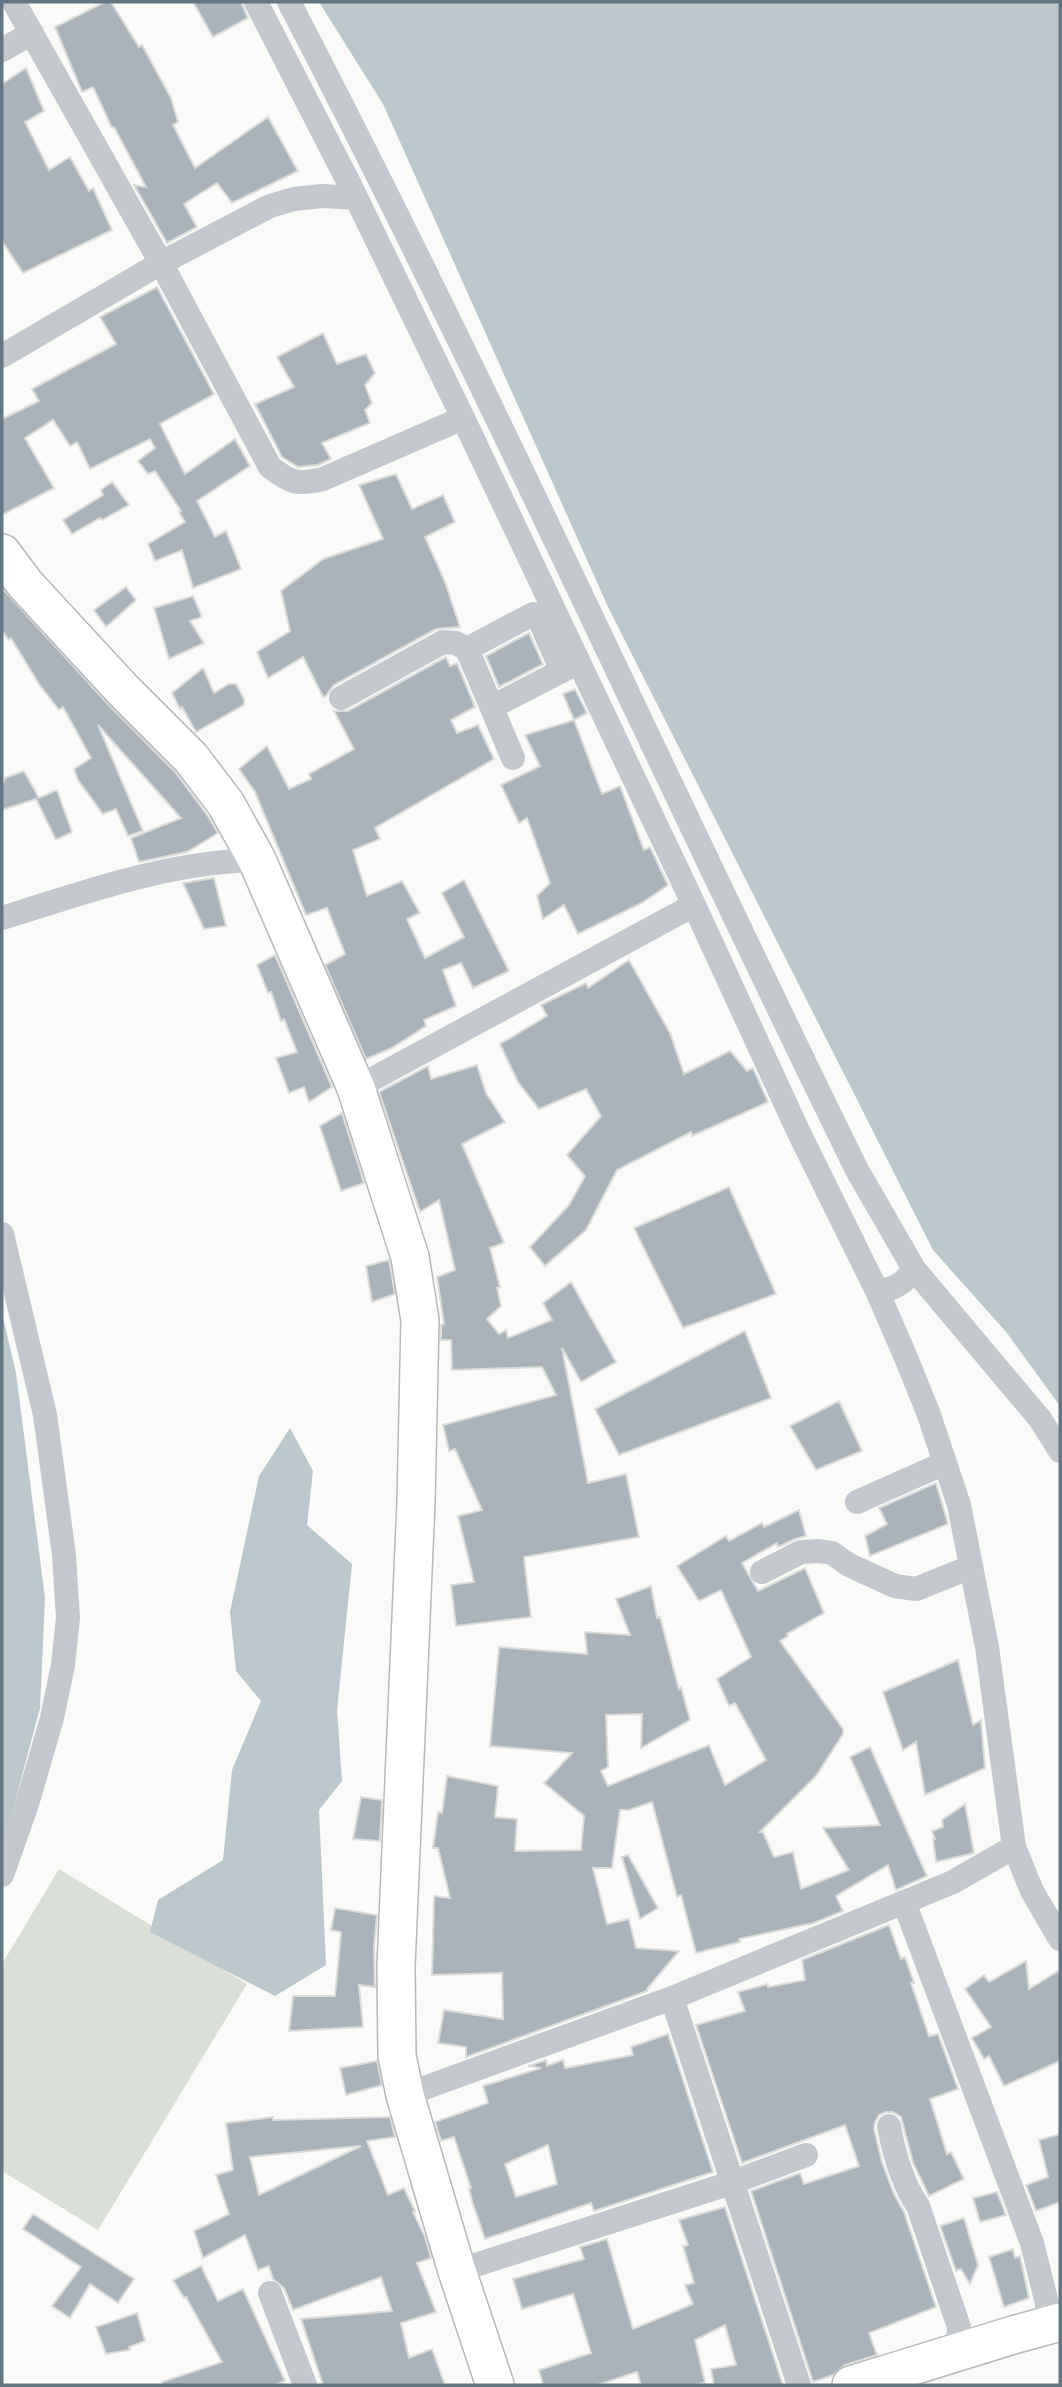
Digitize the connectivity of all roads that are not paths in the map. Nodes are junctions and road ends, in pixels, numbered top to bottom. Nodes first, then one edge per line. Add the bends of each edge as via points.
1 (14, 2) edge
2 (256, 2) edge
3 (289, 2) edge
4 (32, 33) junction
5 (2, 50) edge
6 (356, 198) junction
7 (161, 262) junction
8 (2, 356) edge
9 (463, 418) junction
10 (2, 553) edge
11 (548, 618) junction
12 (467, 649) junction
13 (610, 658) junction
14 (575, 669) junction
15 (341, 698) dead end
16 (492, 707) junction
17 (513, 758) dead end
18 (257, 860) junction
19 (694, 905) junction
20 (2, 918) edge
21 (356, 1088) junction
22 (2, 1234) edge
23 (914, 1269) junction
24 (877, 1291) junction
25 (1060, 1451) edge
26 (945, 1463) junction
27 (857, 1502) dead end
28 (971, 1567) junction
29 (762, 1572) dead end
30 (1014, 1847) junction
31 (2, 1875) edge
32 (904, 1902) junction
33 (1060, 1939) edge
34 (672, 1997) junction
35 (405, 2095) junction
36 (889, 2126) dead end
37 (806, 2155) dead end
38 (731, 2183) junction
39 (457, 2271) junction
40 (270, 2293) dead end
41 (1056, 2323) edge
42 (958, 2352) junction
43 (305, 2385) edge
44 (495, 2385) edge
45 (799, 2385) edge
46 (851, 2385) edge

1 - 4 street
2 - 6 street
3 - 13 street via 471,364
4 - 5 street
4 - 7 street
6 - 7 street via 322,196 270,206
6 - 9 street
7 - 8 street
7 - 9 street via 270,467 289,481 323,479
9 - 11 street
10 - 18 highway via 35,595 191,758 226,804
11 - 12 street via 527,616
11 - 14 street
12 - 15 street via 443,642
12 - 16 street
13 - 14 street
13 - 23 street via 857,1170
14 - 16 street
14 - 19 street
16 - 17 street
18 - 20 street via 142,874
18 - 21 highway
19 - 21 street
19 - 24 street
21 - 35 highway via 410,1257 420,1320 396,1966 397,2056
22 - 31 street via 45,1415 62,1533 68,1618 52,1718
23 - 24 street via 897,1287
23 - 25 street via 1040,1419
24 - 26 street
26 - 27 street
26 - 28 street
28 - 29 street via 916,1589 895,1586 832,1553 819,1551 801,1552
28 - 30 street via 987,1647
30 - 32 street via 962,1877
30 - 33 street via 1032,1891
32 - 34 street
32 - 41 street via 1032,2243
34 - 35 street
34 - 38 street
35 - 39 highway
36 - 42 street via 893,2150 918,2206 959,2327
37 - 38 street
38 - 39 street
38 - 45 street
39 - 44 highway
40 - 43 street
41 - 42 highway
42 - 46 highway

